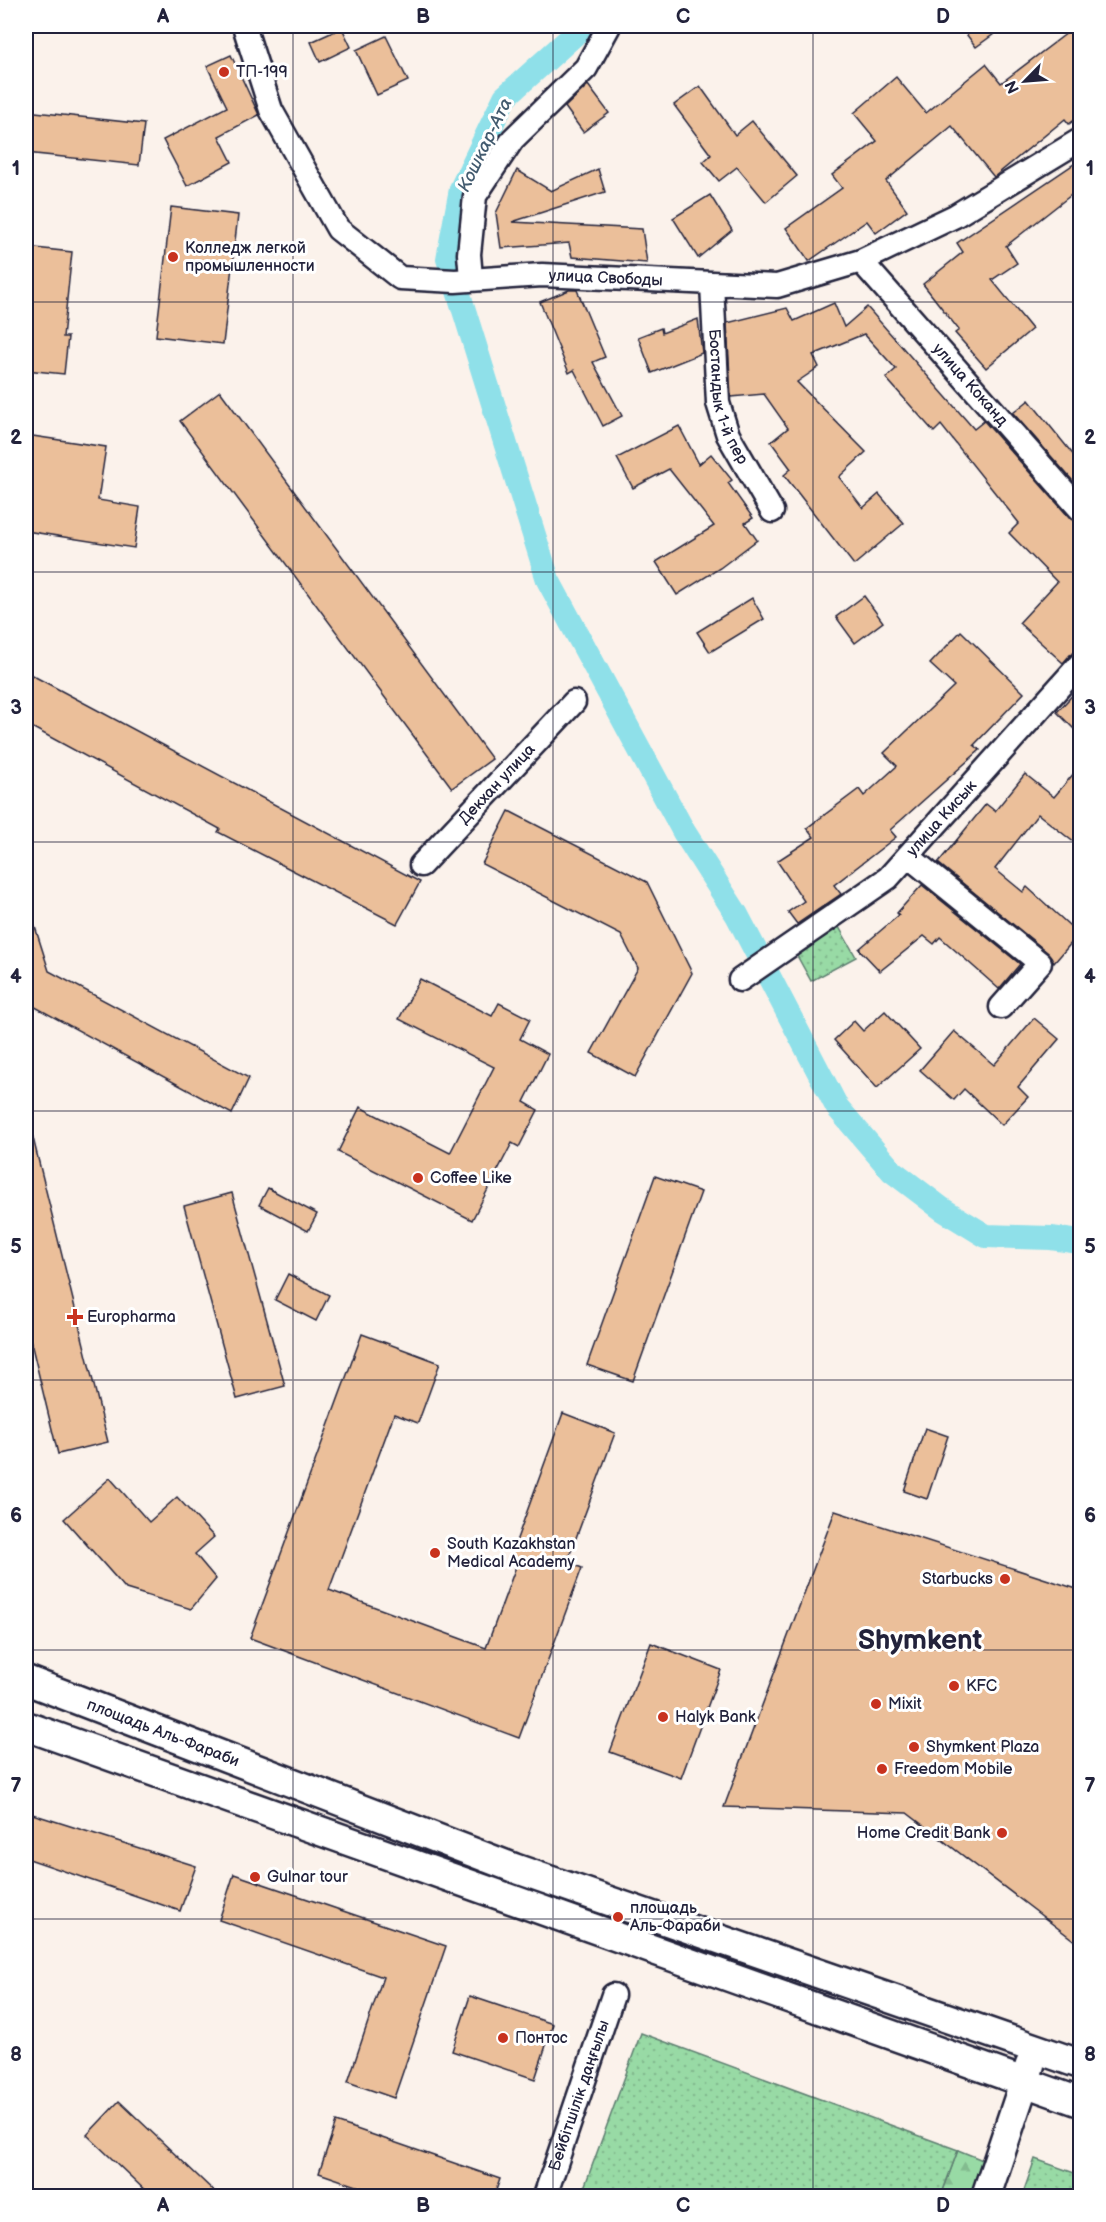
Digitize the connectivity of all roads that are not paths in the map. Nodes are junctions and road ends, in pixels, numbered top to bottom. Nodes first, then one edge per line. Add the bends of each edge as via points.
1 (244, 26) edge
2 (609, 26) edge
3 (1080, 140) edge
4 (861, 261) junction
5 (471, 278) junction
6 (725, 284) junction
7 (1080, 509) edge
8 (772, 511) dead end
9 (1080, 664) edge
10 (574, 702) dead end
11 (908, 856) junction
12 (421, 865) dead end
13 (740, 980) dead end
14 (1001, 1006) dead end
15 (26, 1680) edge
16 (26, 1726) edge
17 (614, 1995) dead end
18 (1035, 2049) junction
19 (1080, 2064) edge
20 (1023, 2082) junction
21 (1080, 2102) edge
22 (545, 2196) edge
23 (986, 2196) edge

1 - 5 street, улица Свободы via 271,110 338,229 400,278
2 - 5 street via 586,68 513,140 475,196 469,254
3 - 4 street, улица Свободы via 955,216
4 - 6 street, улица Свободы via 777,286
4 - 7 street, улица Коканд
5 - 6 street, улица Свободы via 542,275
6 - 8 street, Бостандык 1-й пер via 712,284 718,403 728,435
9 - 11 street, улица Кисык
10 - 12 street, Декхан улица
11 - 13 street, улица Кисык via 888,878
11 - 14 street via 1040,963
15 - 18 main road, площадь Аль-Фараби via 514,1868
16 - 20 main road
17 - 22 street, Бейбітшілік даңғылы
18 - 19 main road, площадь Аль-Фараби
18 - 20 main road
20 - 21 main road
20 - 23 main road

